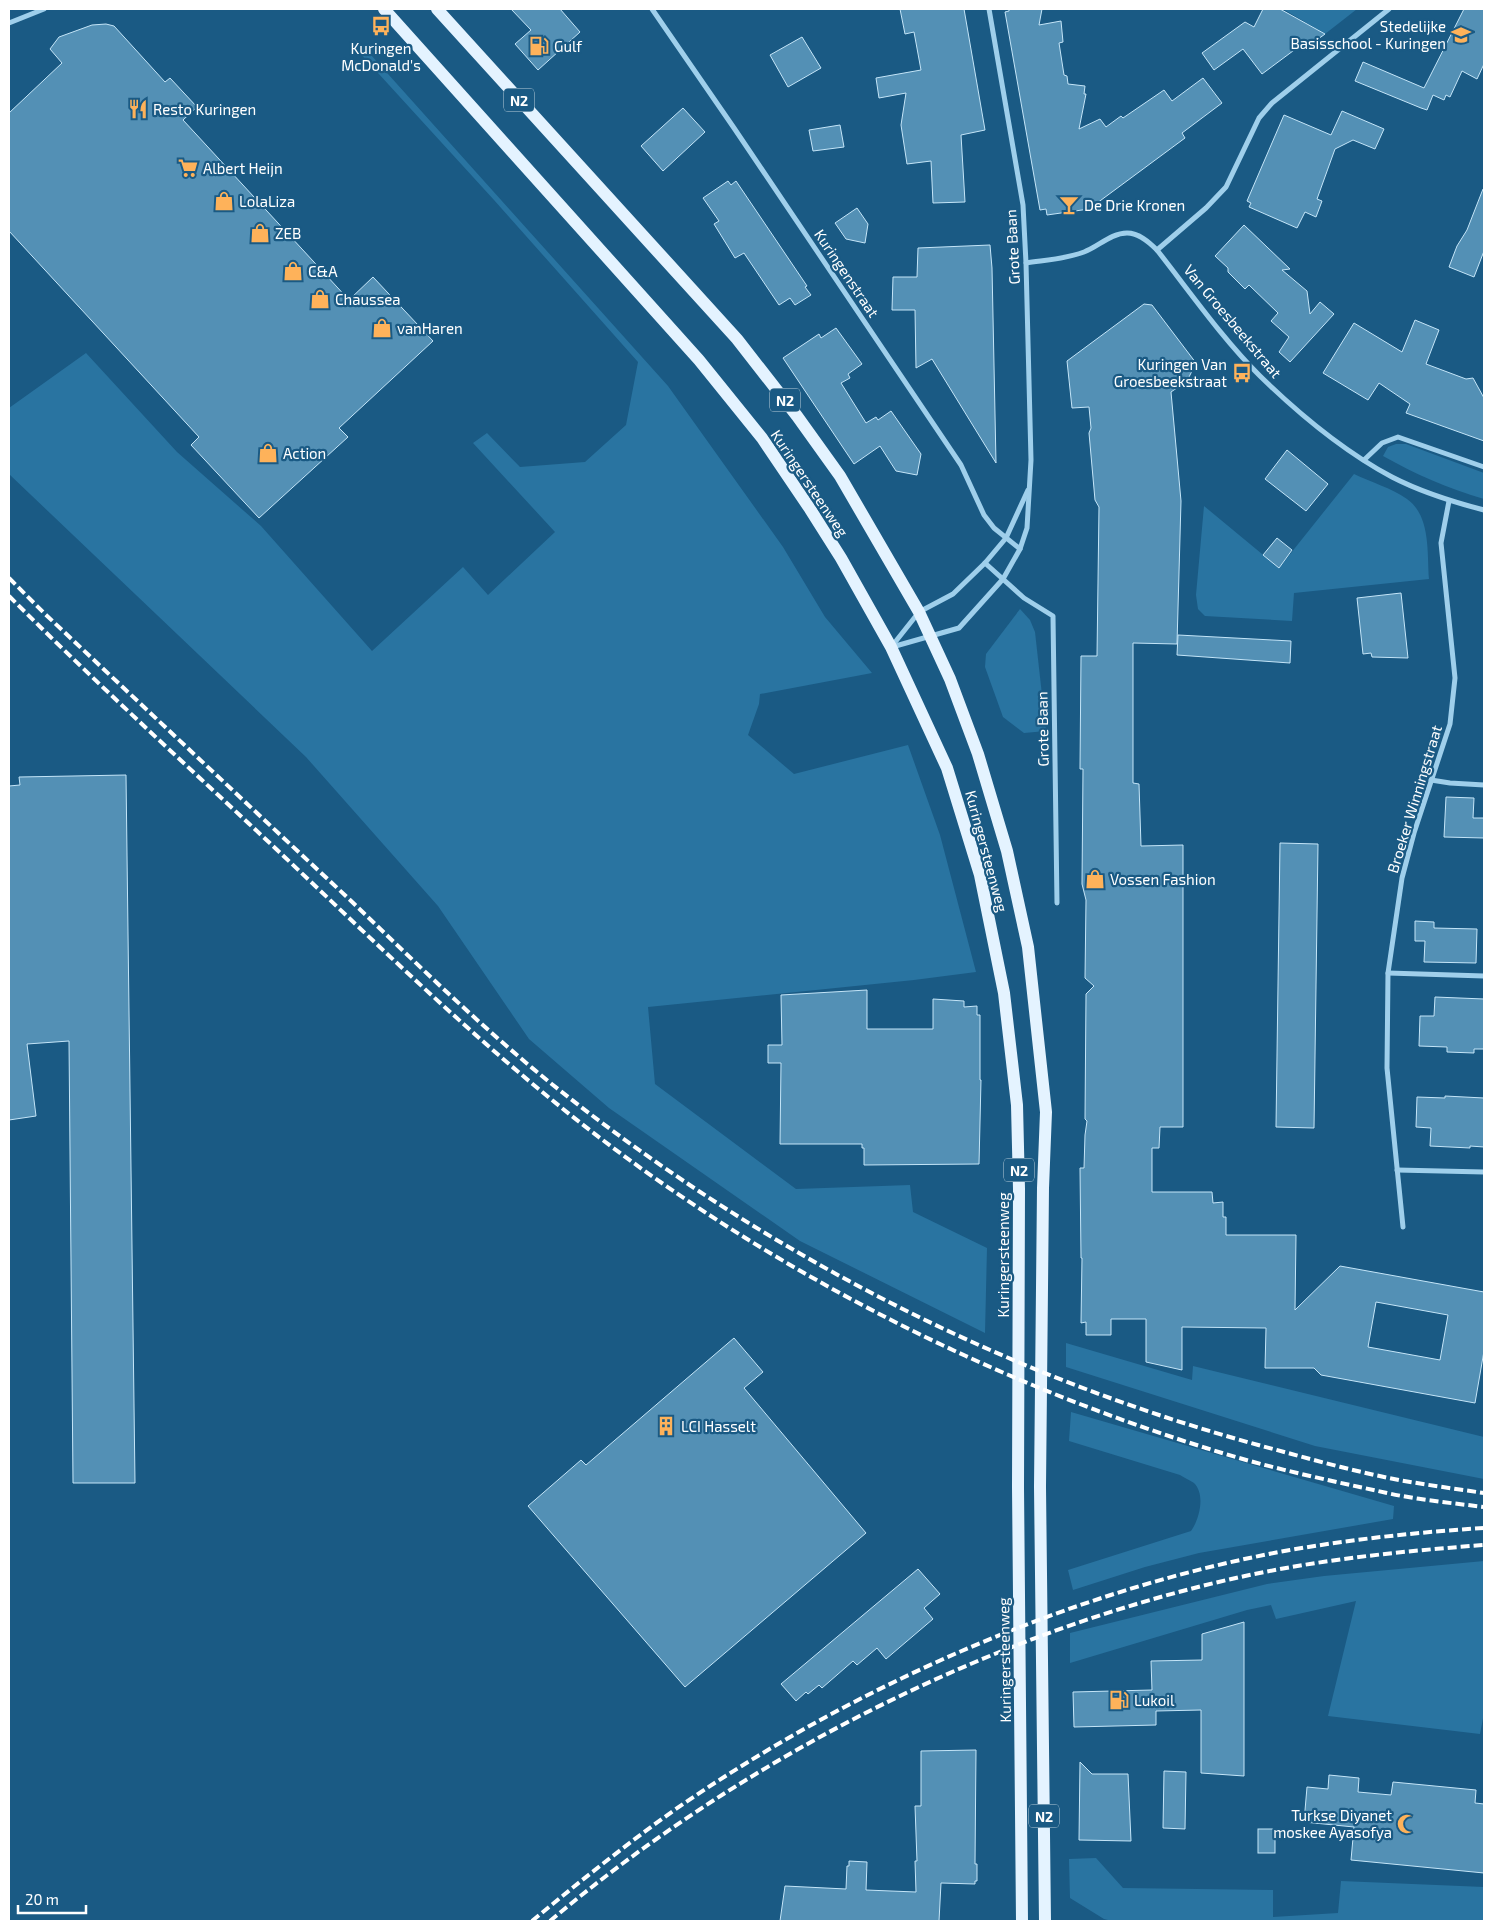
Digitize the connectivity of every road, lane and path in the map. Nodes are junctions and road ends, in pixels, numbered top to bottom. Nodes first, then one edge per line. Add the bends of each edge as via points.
1 (44, 9) edge
2 (384, 9) edge
3 (438, 9) edge
4 (652, 9) edge
5 (989, 9) edge
6 (1389, 9) edge
7 (9, 23) edge
8 (1157, 250) junction
9 (1026, 263) junction
10 (1364, 460) junction
11 (1484, 468) edge
12 (1029, 488) junction
13 (1449, 501) junction
14 (1484, 510) edge
15 (1006, 538) junction
16 (1020, 549) junction
17 (985, 563) junction
18 (1003, 579) junction
19 (920, 612) junction
20 (930, 636) junction
21 (891, 647) junction
22 (1431, 780) junction
23 (1484, 785) edge
24 (1057, 903) dead end
25 (1388, 973) junction
26 (1484, 976) edge
27 (1397, 1170) junction
28 (1484, 1172) edge
29 (1402, 1227) dead end
30 (1022, 1921) edge
31 (1046, 1921) edge

1 - 7 street
2 - 21 main road, Kuringersteenweg / N2 via 699,360 750,424 841,558
3 - 19 main road, Kuringersteenweg / N2 via 737,339 840,476
4 - 15 street, Kuringenstraat via 961,465 984,516
5 - 9 street, Grote Baan via 1023,204
6 - 8 street via 1272,104 1259,118 1226,187
8 - 9 street, Van Groesbeekstraat via 1144,238 1128,233 1070,256
8 - 10 street, Van Groesbeekstraat via 1259,375 1312,422
9 - 12 street, Grote Baan
10 - 11 street via 1382,443 1398,437
10 - 13 street, Van Groesbeekstraat via 1393,477
12 - 15 street, Grote Baan
12 - 16 street, Grote Baan via 1027,528
13 - 14 street, Van Groesbeekstraat
13 - 22 street, Broeker Winningstraat via 1441,543 1455,678 1450,724
15 - 16 street, Kuringenstraat
15 - 17 street, Grote Baan
16 - 18 street, Grote Baan
17 - 18 street, Grote Baan
17 - 19 street, Grote Baan via 953,594
18 - 20 street, Grote Baan via 959,628
18 - 24 street, Grote Baan via 1024,598 1053,616
19 - 20 main road, Kuringersteenweg / N2
19 - 21 street, Grote Baan
20 - 21 street, Grote Baan
20 - 31 main road, Kuringersteenweg / N2 via 978,754 1007,851 1028,948 1046,1112 1040,1487
21 - 30 main road, Kuringersteenweg / N2 via 946,768 980,875 1004,993 1017,1105
22 - 23 street
22 - 25 street, Broeker Winningstraat via 1402,878
25 - 26 street
25 - 27 street, Broeker Winningstraat via 1387,1068
27 - 28 street
27 - 29 street, Broeker Winningstraat

